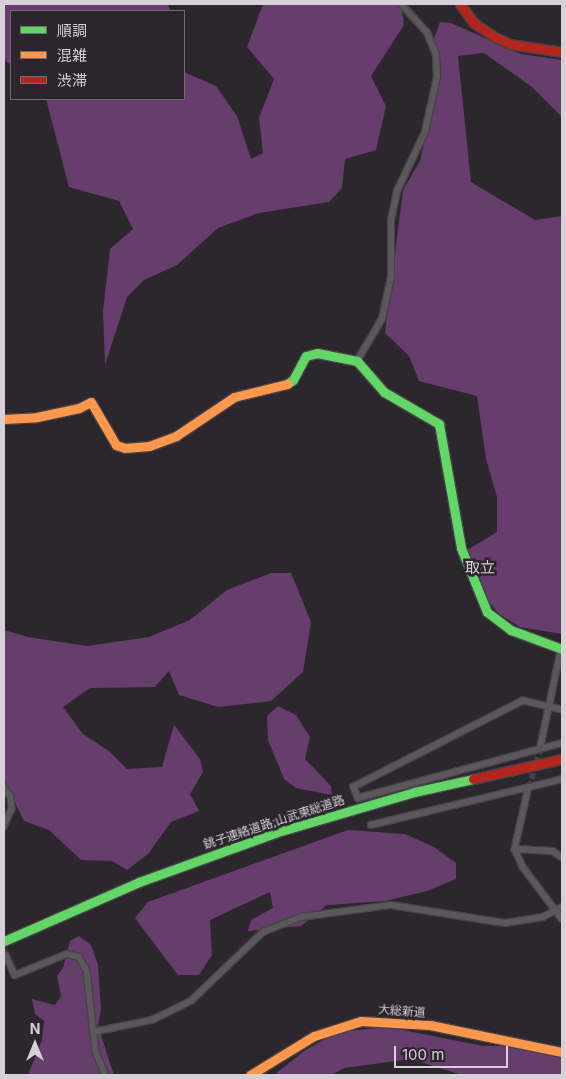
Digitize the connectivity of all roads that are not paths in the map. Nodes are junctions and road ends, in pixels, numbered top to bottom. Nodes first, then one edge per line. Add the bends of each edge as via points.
1 (401, 4) edge
2 (460, 4) edge
3 (562, 52) edge
4 (358, 361) junction
5 (4, 419) edge
6 (562, 649) edge
7 (549, 707) junction
8 (562, 710) edge
9 (562, 744) edge
10 (540, 748) junction
11 (562, 759) edge
12 (562, 779) edge
13 (529, 787) junction
14 (4, 788) edge
15 (371, 825) dead end
16 (4, 827) edge
17 (515, 849) junction
18 (562, 857) edge
19 (562, 907) edge
20 (557, 913) junction
21 (562, 919) edge
22 (4, 942) edge
23 (6, 954) dead end
24 (93, 1032) junction
25 (562, 1052) edge
26 (106, 1075) edge
27 (250, 1075) edge

1 - 4 street via 428,33 436,55 437,78 425,132 397,191 391,220 391,277 382,319
2 - 3 main road via 474,23 510,44
4 - 5 main road via 317,353 306,356 293,380 281,388 234,398 176,436 149,446 125,448 116,445 91,402 79,408 37,417
4 - 6 main road via 384,392 439,424 461,548 487,612 510,630
6 - 7 street
7 - 8 street
7 - 10 street
7 - 10 street via 523,701 354,787 358,798
9 - 10 street
11 - 22 main road, 銚子連絡道路;山武東総道路 via 414,792 281,831 140,882
12 - 13 street
13 - 15 street
13 - 17 street
14 - 16 street via 11,797 12,809
17 - 18 street via 553,850
17 - 20 street via 523,867
19 - 20 street
20 - 21 street
20 - 24 street via 505,922 391,905 301,917 263,932 191,1001 152,1020
23 - 24 street via 15,975 67,954 79,957 87,971 91,991
24 - 26 street via 96,1052
25 - 27 main road, 大総新道 via 430,1026 361,1021 314,1036

